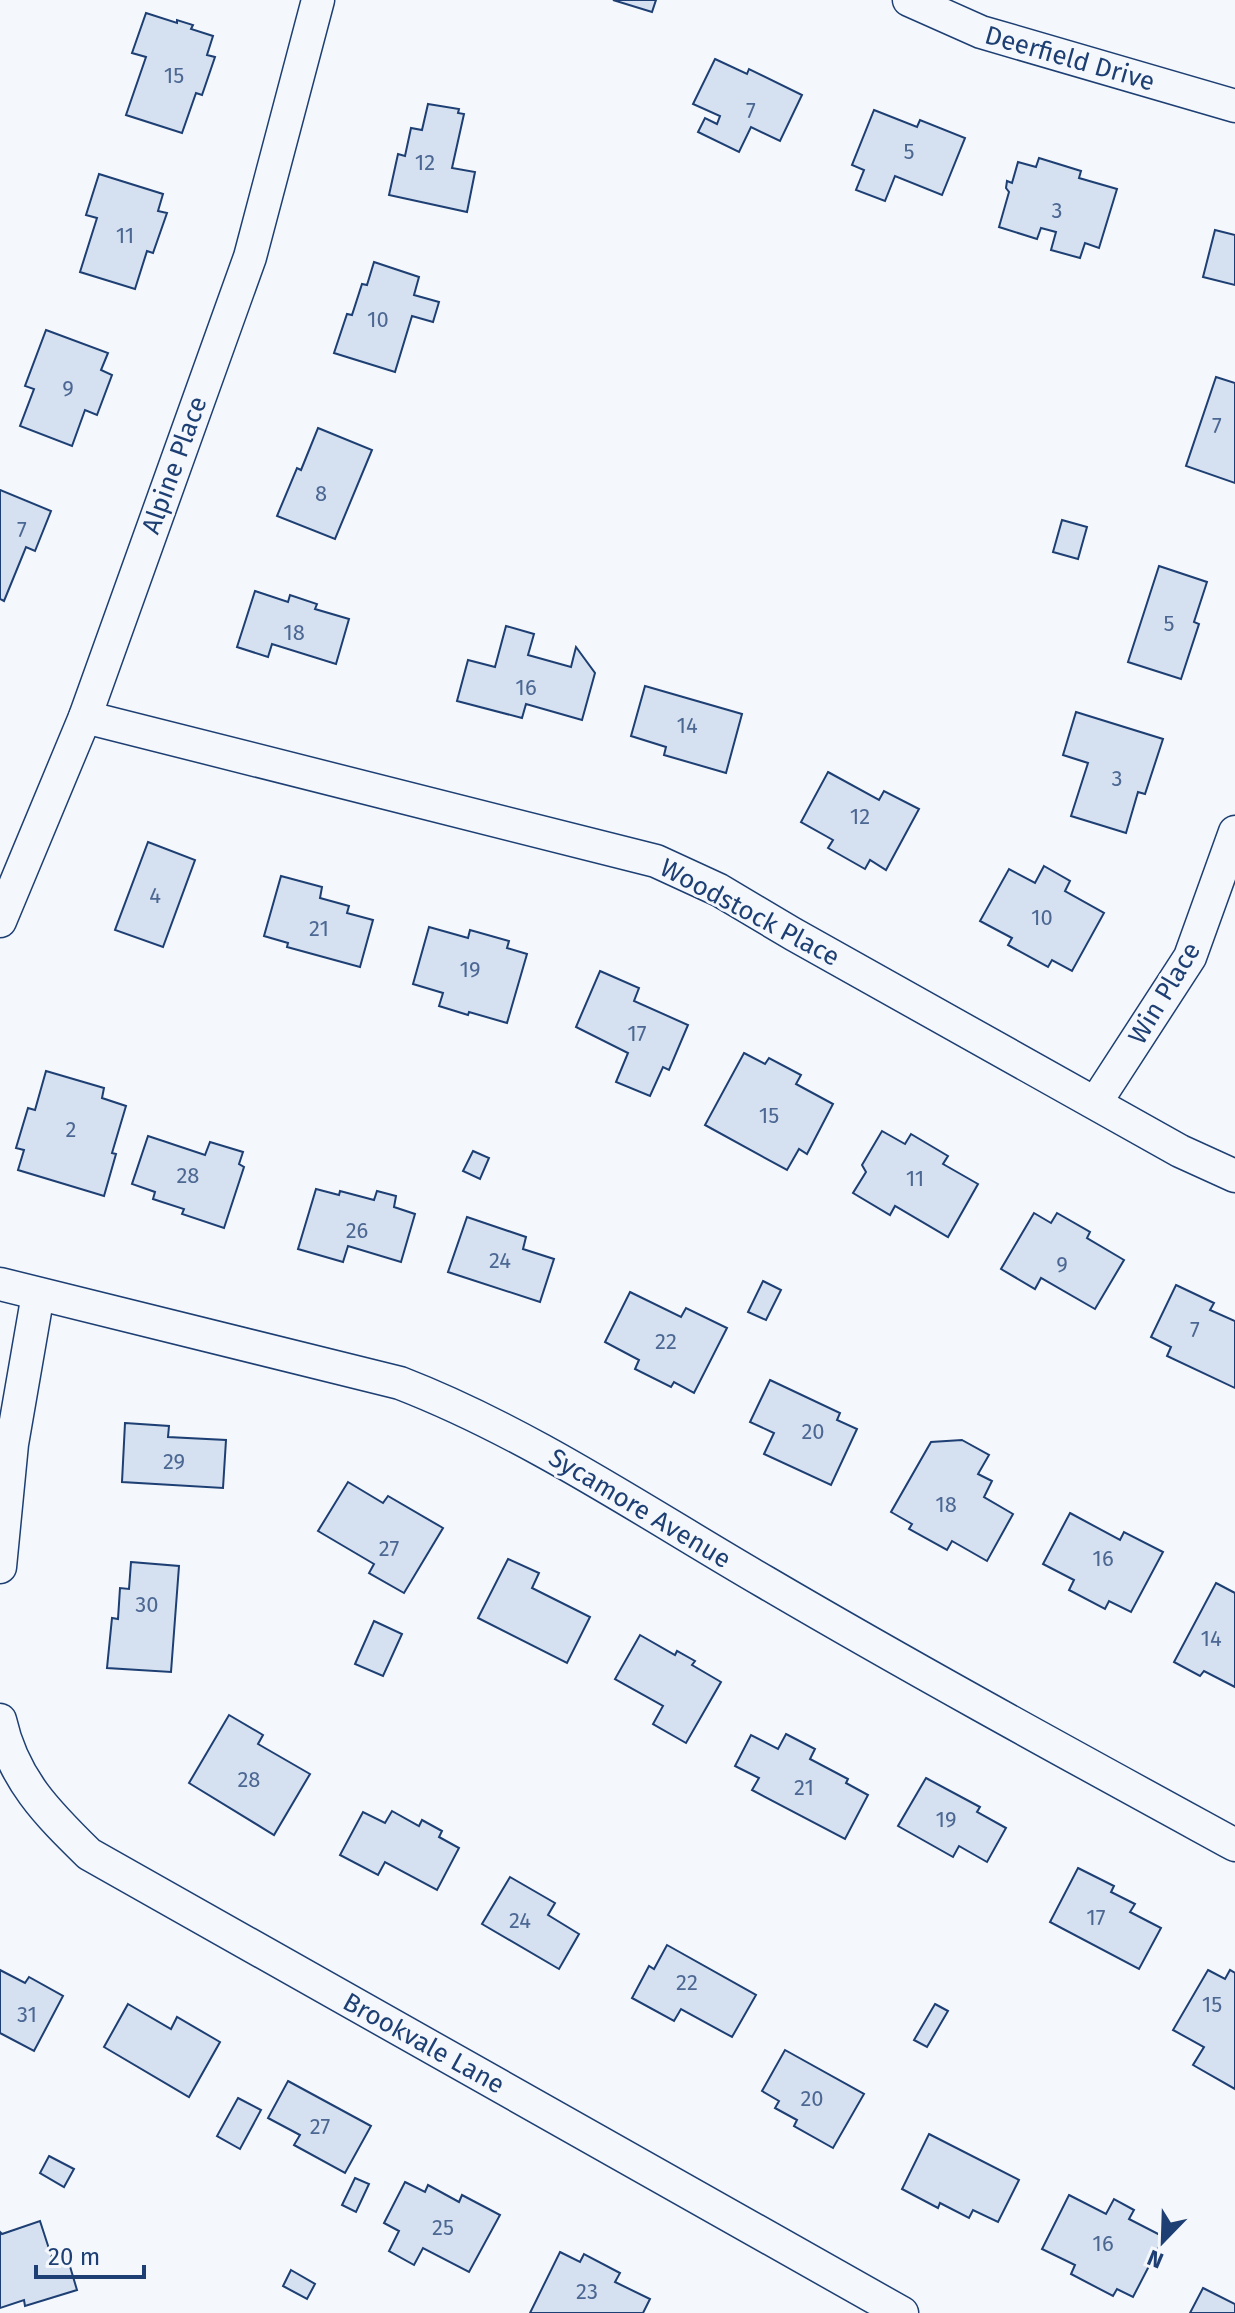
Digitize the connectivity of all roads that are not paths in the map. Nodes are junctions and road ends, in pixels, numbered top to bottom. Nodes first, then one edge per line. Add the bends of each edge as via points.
1 (318, 0) edge
2 (909, 0) edge
3 (1235, 106) edge
4 (85, 717) junction
5 (1235, 832) edge
6 (0, 921) edge
7 (1096, 1102) junction
8 (1235, 1176) edge
9 (0, 1284) edge
10 (38, 1294) junction
11 (0, 1567) edge
12 (0, 1720) edge
13 (1235, 1845) edge
14 (902, 2313) edge

1 - 4 street, Alpine Place via 250,257
2 - 3 street, Deerfield Drive via 981,32
4 - 6 street, Alpine Place
4 - 7 street, Woodstock Place via 656,861 719,890
5 - 7 street, Win Place via 1190,957
7 - 8 street, Woodstock Place
9 - 10 street, Sycamore Avenue
10 - 11 street via 12,1444
10 - 13 street, Sycamore Avenue via 400,1383 452,1403
12 - 14 street, Brookvale Lane via 18,1772 46,1812 89,1854

